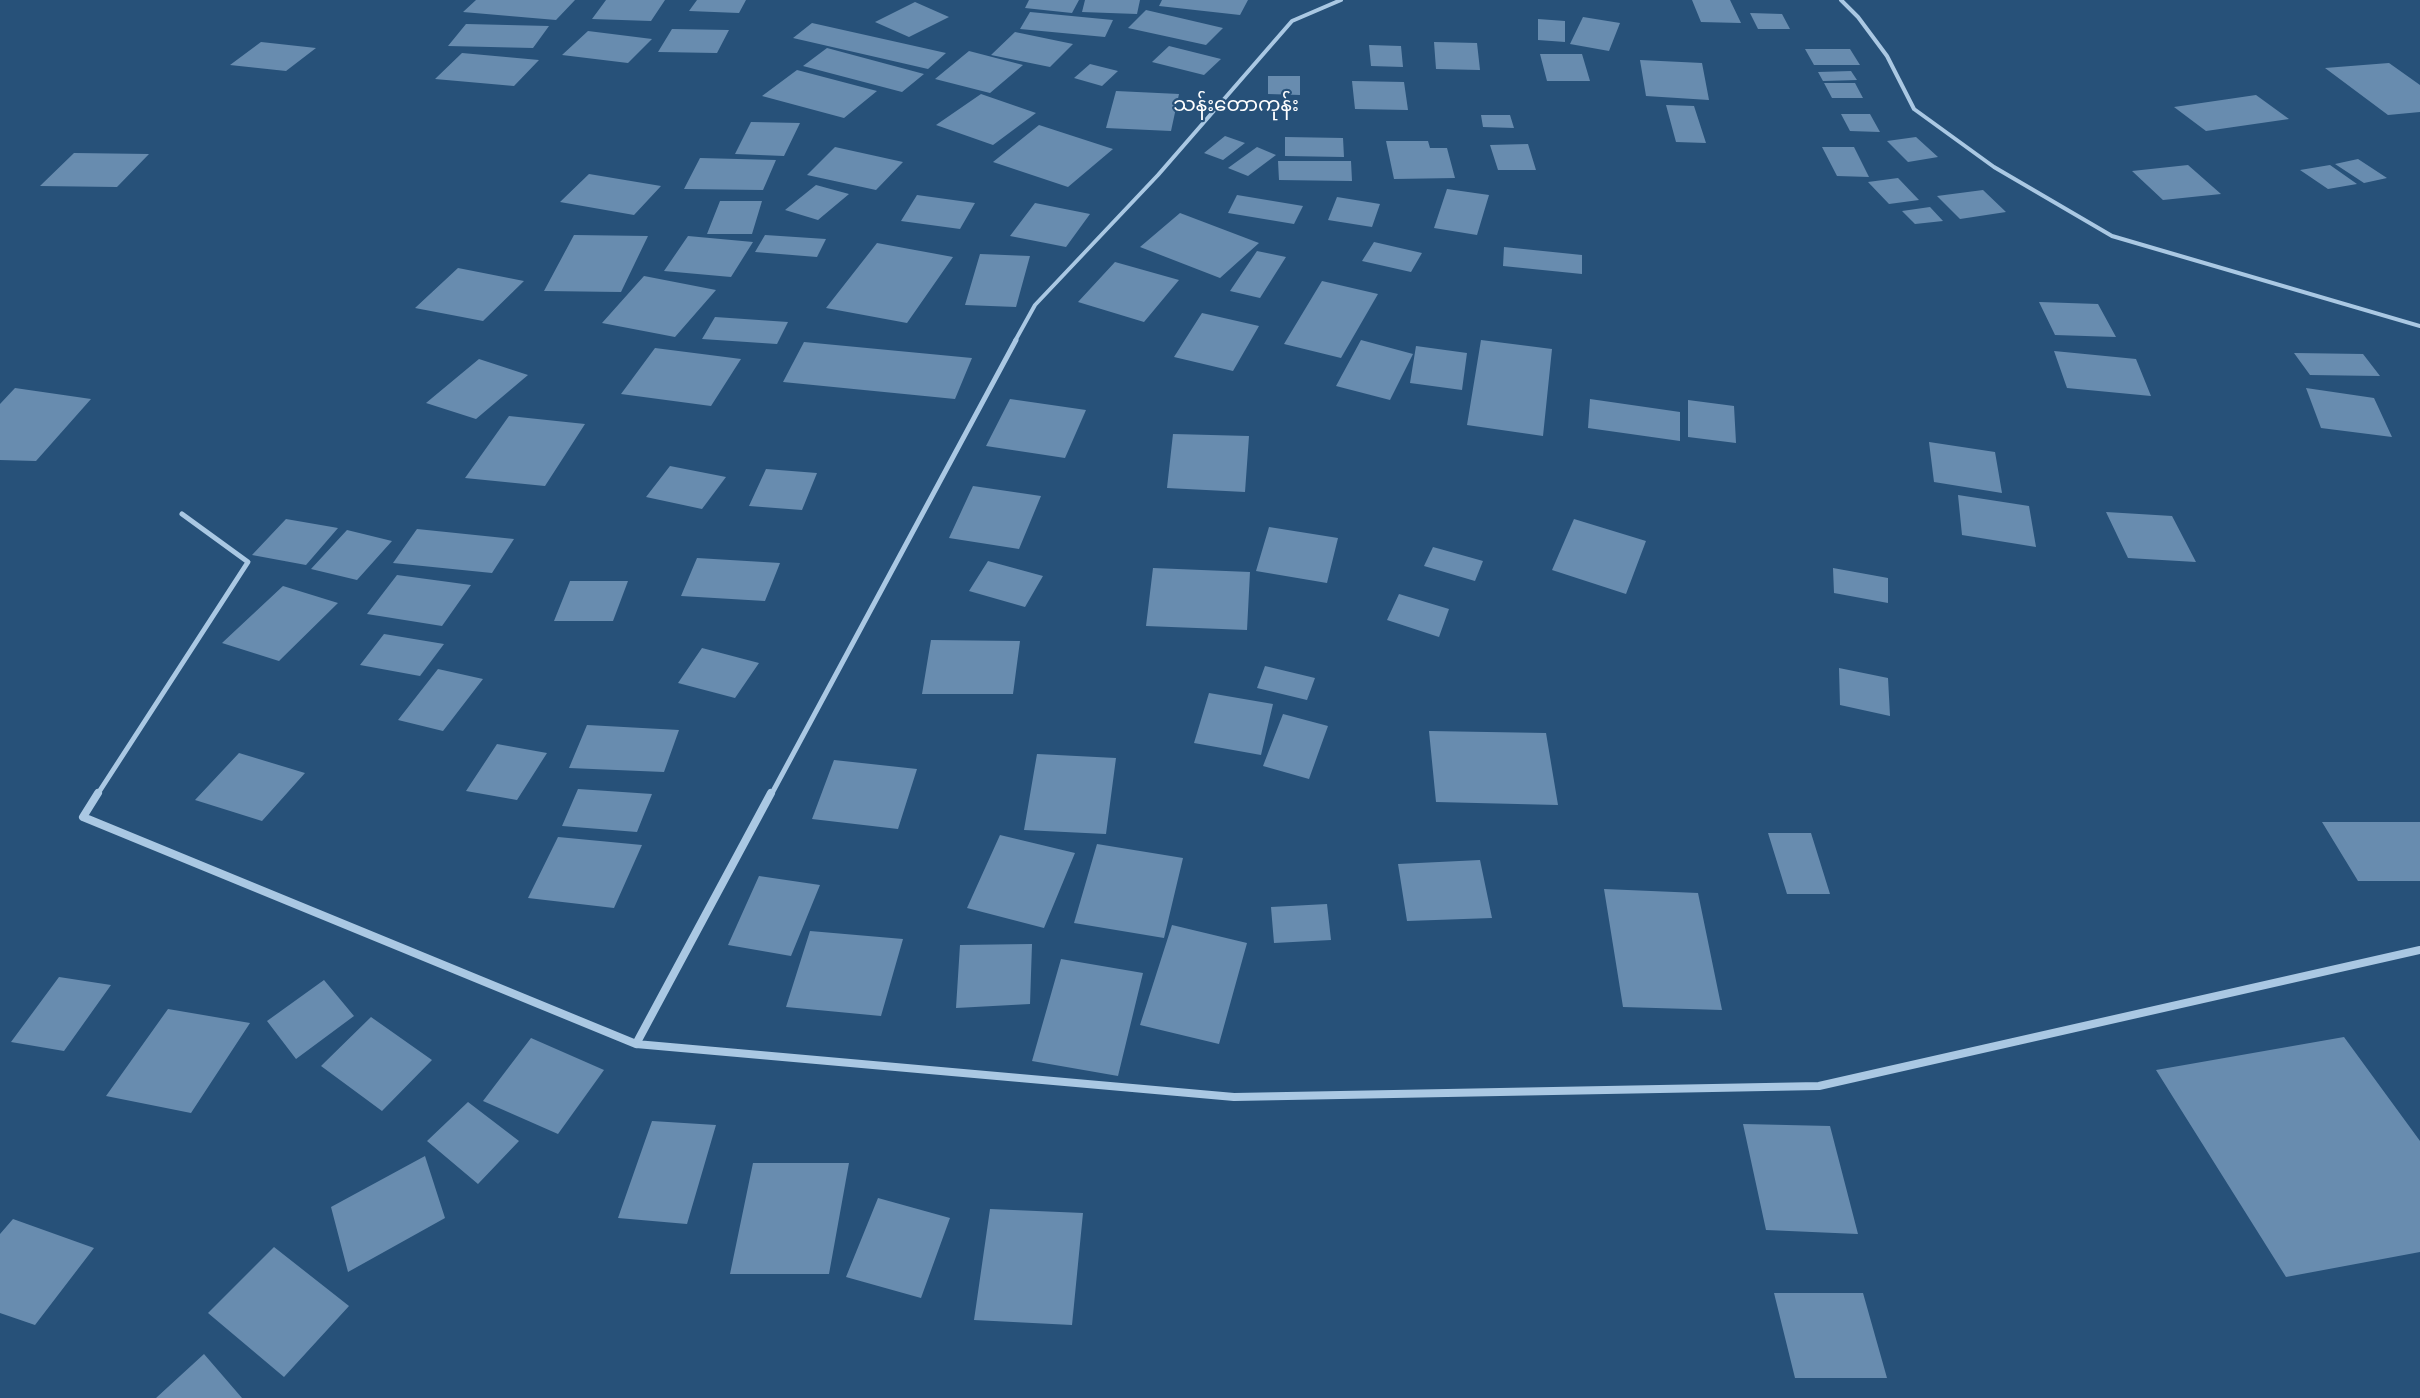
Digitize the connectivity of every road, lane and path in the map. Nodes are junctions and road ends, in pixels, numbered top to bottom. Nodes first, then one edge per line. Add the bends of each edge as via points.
1 (1341, 0) edge
2 (1841, 0) edge
3 (2420, 326) edge
4 (182, 514) dead end
5 (2420, 950) edge
6 (636, 1044) junction

1 - 6 street via 1293,21 1158,175 1035,305
2 - 3 street via 1887,56 1914,109 1994,167 2112,236
4 - 6 street via 248,562 82,817
5 - 6 street via 1818,1086 1234,1097

